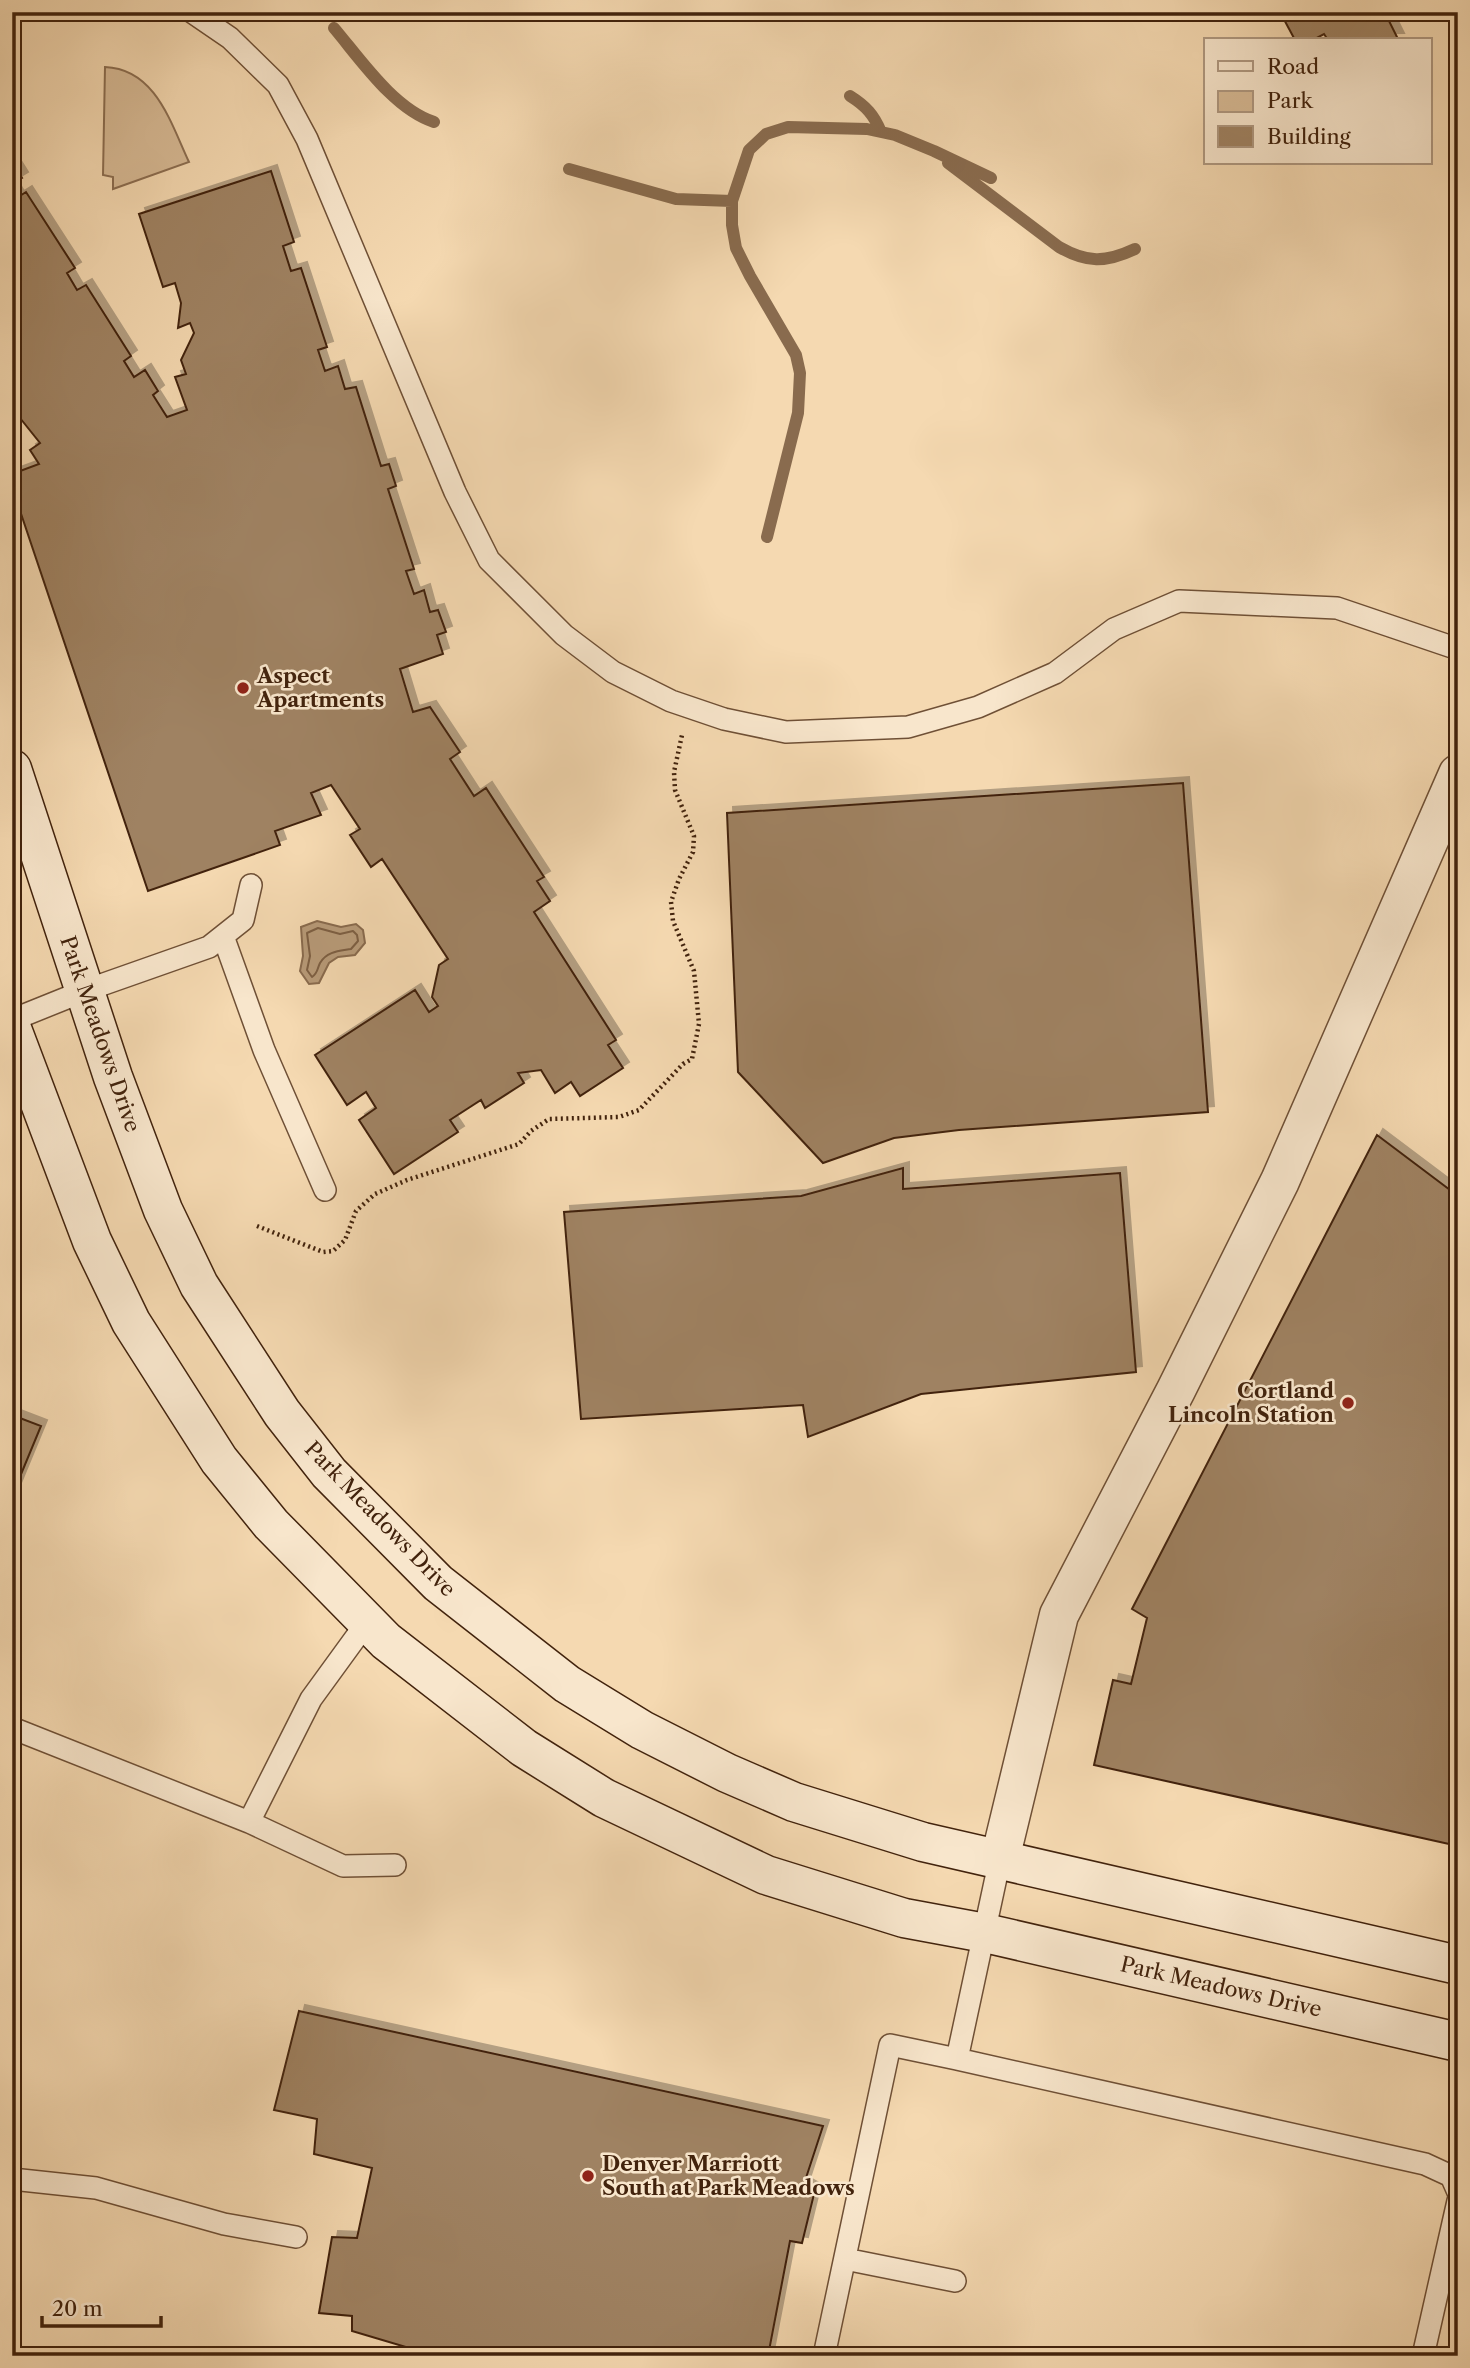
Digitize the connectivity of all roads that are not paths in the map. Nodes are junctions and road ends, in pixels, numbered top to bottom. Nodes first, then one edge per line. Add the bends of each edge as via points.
1 (192, 12) edge
2 (1458, 649) edge
3 (12, 769) edge
4 (1458, 774) edge
5 (251, 885) dead end
6 (223, 936) junction
7 (84, 990) junction
8 (12, 1020) edge
9 (12, 1030) edge
10 (325, 1190) dead end
11 (367, 1622) junction
12 (12, 1728) edge
13 (249, 1822) junction
14 (1000, 1859) junction
15 (395, 1865) dead end
16 (985, 1933) junction
17 (1458, 1965) edge
18 (1458, 2042) edge
19 (957, 2059) junction
20 (12, 2179) edge
21 (1458, 2192) edge
22 (1458, 2201) edge
23 (296, 2237) dead end
24 (845, 2259) junction
25 (955, 2281) dead end
26 (824, 2356) edge
27 (1423, 2356) edge

1 - 2 lane via 229,38 284,96 307,139 455,492 489,560 564,635 613,673 671,701 724,719 786,732 908,727 978,707 1055,673 1114,629 1178,601 1337,608
3 - 7 main road, Park Meadows Drive
4 - 14 main road via 1280,1181 1059,1615
5 - 6 lane via 243,920
6 - 7 lane via 209,947
6 - 10 lane via 264,1050
7 - 8 lane
7 - 14 main road, Park Meadows Drive via 163,1210 199,1285 313,1453 438,1583 567,1684 642,1730 727,1773 807,1806 923,1842
9 - 11 main road, Park Meadows Drive via 92,1241 131,1322 219,1460 271,1524
11 - 13 lane via 311,1699
11 - 16 main road, Park Meadows Drive via 524,1748 604,1798 766,1875 904,1918
12 - 13 lane
13 - 15 lane via 343,1866
14 - 16 lane
14 - 17 main road, Park Meadows Drive
16 - 18 main road, Park Meadows Drive
16 - 19 lane
19 - 21 lane via 1425,2164 1451,2176
19 - 24 lane via 890,2045
20 - 23 lane via 96,2188 224,2224
22 - 27 lane
24 - 25 lane
24 - 26 lane

